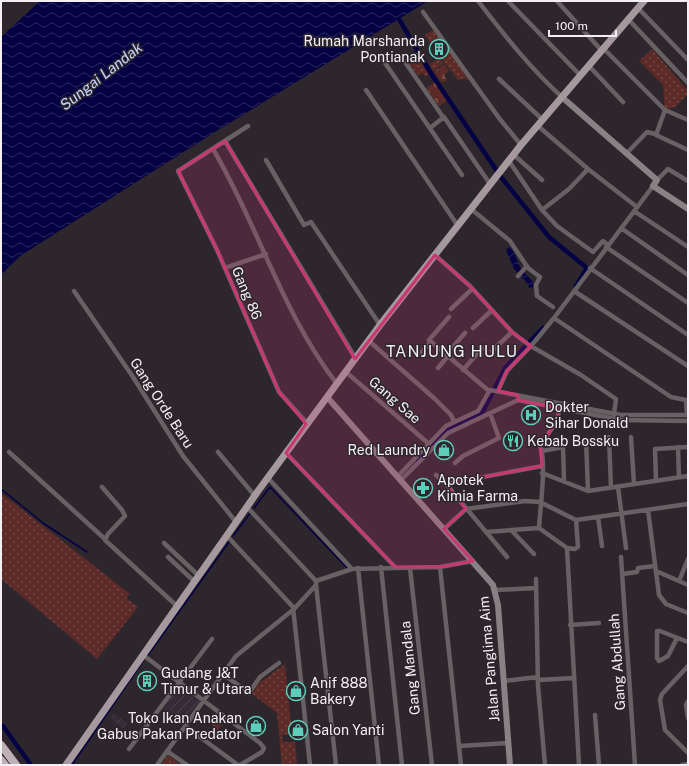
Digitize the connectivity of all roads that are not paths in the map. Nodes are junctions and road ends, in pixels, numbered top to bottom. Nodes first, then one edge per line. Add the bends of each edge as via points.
1 (478, 1) edge
2 (508, 1) edge
3 (557, 1) edge
4 (644, 1) edge
5 (638, 8) junction
6 (423, 12) dead end
7 (628, 20) junction
8 (603, 50) junction
9 (419, 54) dead end
10 (384, 60) dead end
11 (688, 60) edge
12 (589, 66) junction
13 (581, 76) junction
14 (499, 79) dead end
15 (688, 83) edge
16 (366, 90) dead end
17 (562, 98) junction
18 (623, 102) dead end
19 (665, 110) junction
20 (443, 117) junction
21 (688, 120) edge
22 (540, 123) junction
23 (248, 126) dead end
24 (430, 128) junction
25 (655, 134) junction
26 (225, 141) junction
27 (521, 146) junction
28 (213, 149) junction
29 (688, 150) edge
30 (626, 154) junction
31 (514, 155) junction
32 (266, 160) dead end
33 (509, 161) junction
34 (587, 170) junction
35 (462, 175) dead end
36 (542, 180) dead end
37 (657, 180) junction
38 (688, 181) edge
39 (490, 184) junction
40 (653, 186) junction
41 (472, 209) junction
42 (636, 209) junction
43 (688, 209) edge
44 (542, 210) junction
45 (458, 226) junction
46 (621, 228) junction
47 (607, 246) junction
48 (688, 247) edge
49 (266, 254) junction
50 (435, 255) junction
51 (527, 266) junction
52 (225, 268) junction
53 (590, 268) junction
54 (688, 274) edge
55 (518, 276) dead end
56 (472, 289) junction
57 (74, 292) dead end
58 (574, 292) junction
59 (688, 303) edge
60 (553, 307) dead end
61 (451, 309) dead end
62 (492, 310) junction
63 (448, 317) dead end
64 (554, 318) junction
65 (380, 325) junction
66 (473, 328) dead end
67 (512, 332) junction
68 (465, 333) dead end
69 (688, 335) edge
70 (369, 341) junction
71 (431, 342) junction
72 (528, 344) junction
73 (482, 348) dead end
74 (492, 351) dead end
75 (421, 354) dead end
76 (446, 356) junction
77 (356, 359) junction
78 (688, 366) edge
79 (438, 368) dead end
80 (462, 370) junction
81 (346, 372) junction
82 (337, 384) junction
83 (494, 391) junction
84 (327, 397) junction
85 (518, 397) junction
86 (560, 408) junction
87 (490, 413) junction
88 (614, 414) junction
89 (688, 415) edge
90 (688, 421) edge
91 (305, 422) junction
92 (454, 422) junction
93 (609, 437) dead end
94 (631, 437) dead end
95 (586, 439) dead end
96 (429, 444) junction
97 (678, 447) junction
98 (688, 447) edge
99 (542, 450) junction
100 (9, 452) dead end
101 (218, 452) dead end
102 (286, 453) junction
103 (455, 463) dead end
104 (542, 466) junction
105 (542, 473) junction
106 (436, 475) dead end
107 (688, 476) edge
108 (679, 477) junction
109 (268, 478) junction
110 (398, 479) junction
111 (656, 480) junction
112 (564, 481) junction
113 (446, 484) junction
114 (634, 484) junction
115 (102, 487) dead end
116 (618, 487) junction
117 (611, 488) junction
118 (588, 491) junction
119 (255, 496) junction
120 (540, 502) junction
121 (688, 504) edge
122 (247, 507) junction
123 (466, 509) junction
124 (648, 510) junction
125 (621, 513) junction
126 (598, 517) junction
127 (576, 520) junction
128 (236, 522) junction
129 (539, 528) junction
130 (444, 529) junction
131 (512, 531) junction
132 (486, 532) junction
133 (227, 536) junction
134 (105, 539) junction
135 (164, 543) dead end
136 (602, 546) dead end
137 (567, 548) junction
138 (626, 548) dead end
139 (534, 554) dead end
140 (168, 557) dead end
141 (507, 557) dead end
142 (622, 557) dead end
143 (688, 559) edge
144 (473, 561) junction
145 (655, 566) junction
146 (381, 567) junction
147 (395, 567) junction
148 (358, 568) junction
149 (410, 568) junction
150 (440, 568) junction
151 (352, 569) junction
152 (656, 571) junction
153 (622, 574) junction
154 (197, 579) junction
155 (536, 579) dead end
156 (679, 581) junction
157 (316, 583) junction
158 (688, 585) edge
159 (536, 588) junction
160 (496, 590) junction
161 (178, 607) junction
162 (294, 609) junction
163 (688, 613) edge
164 (599, 623) dead end
165 (570, 625) junction
166 (677, 638) junction
167 (212, 639) dead end
168 (688, 642) edge
169 (142, 655) junction
170 (278, 663) dead end
171 (688, 666) edge
172 (223, 674) junction
173 (538, 678) junction
174 (574, 678) junction
175 (504, 681) junction
176 (179, 682) junction
177 (204, 701) junction
178 (688, 701) edge
179 (595, 715) dead end
180 (688, 718) edge
181 (185, 726) junction
182 (508, 743) junction
183 (1, 746) edge
184 (460, 746) junction
185 (129, 749) dead end
186 (168, 751) junction
187 (688, 753) edge
188 (1, 760) edge
189 (688, 764) edge
190 (4, 765) edge
191 (16, 765) edge
192 (66, 765) edge
193 (157, 765) edge
194 (187, 765) edge
195 (239, 765) edge
196 (310, 765) edge
197 (336, 765) edge
198 (379, 765) edge
199 (402, 765) edge
200 (432, 765) edge
201 (461, 765) edge
202 (510, 765) edge
203 (545, 765) edge
204 (579, 765) edge
205 (599, 765) edge
206 (635, 765) edge
207 (682, 765) edge

1 - 17 street via 524,60 540,73
2 - 13 street
3 - 8 street
4 - 5 main road
5 - 7 main road
5 - 11 street
6 - 27 street
7 - 8 main road
7 - 15 street
8 - 12 main road
8 - 19 street
9 - 20 street via 405,62
10 - 24 street
12 - 13 main road
12 - 18 street
13 - 17 main road
14 - 22 street
16 - 45 street
17 - 22 main road
17 - 30 street
19 - 21 street
19 - 25 street
20 - 24 street
20 - 39 street
22 - 27 main road
22 - 34 street
23 - 26 street
24 - 35 street
25 - 29 street
25 - 30 street via 647,132
26 - 28 street
26 - 77 street
27 - 31 main road
28 - 49 street
28 - 52 street, Gang 86 via 178,171
30 - 37 street
31 - 33 main road
31 - 36 street
32 - 65 street via 304,225 311,222
33 - 39 main road
33 - 44 street
34 - 42 street
34 - 44 street via 569,189
37 - 38 street via 668,169
37 - 40 street
39 - 41 main road
40 - 42 street
40 - 43 street
41 - 45 main road
41 - 51 street via 510,241
42 - 46 street
42 - 48 street
44 - 47 street via 557,226 593,252 603,241
45 - 50 main road
46 - 47 street
46 - 54 street
47 - 53 street
47 - 59 street
49 - 52 street
49 - 82 street via 298,326
50 - 56 street
50 - 65 main road
51 - 55 street
51 - 60 street via 540,277 536,285 537,296
52 - 91 street, Gang 86 via 279,392
53 - 58 street
53 - 69 street
56 - 61 street
56 - 62 street
57 - 128 street, Gang Orde Baru via 183,456
58 - 64 street
58 - 78 street
62 - 66 street
62 - 67 street
63 - 71 street via 430,338
64 - 72 street
64 - 89 street via 671,397 686,400
65 - 70 main road
67 - 72 street
67 - 74 street
68 - 76 street
70 - 77 main road
70 - 92 street via 451,415
71 - 75 street
71 - 76 street
72 - 83 street
72 - 88 street via 582,375 616,399
73 - 80 street
76 - 79 street
76 - 80 street
77 - 81 main road
80 - 83 street
81 - 82 main road
81 - 96 street, Gang Sae
82 - 84 main road
83 - 85 street
83 - 92 street via 478,411
84 - 91 main road
84 - 110 street, Jalan Panglima Aim
85 - 86 street
85 - 87 street
85 - 88 street
86 - 90 street via 620,420
86 - 99 street via 556,423 540,445
87 - 103 street via 499,438 463,456
87 - 110 street via 448,433
88 - 89 street
91 - 102 main road
92 - 96 street via 446,426
93 - 117 street
94 - 114 street
95 - 118 street
96 - 110 street
97 - 98 street
97 - 108 street
97 - 111 street via 654,450
99 - 104 street
99 - 112 street via 563,447
100 - 134 street
101 - 119 street
102 - 109 main road
102 - 147 street
104 - 105 street
104 - 113 street
105 - 112 street
105 - 120 street
106 - 113 street
107 - 108 street
108 - 111 street
109 - 119 main road
109 - 151 street
110 - 130 street, Jalan Panglima Aim
111 - 114 street
112 - 118 street
113 - 123 street
114 - 116 street
115 - 134 street via 125,516
116 - 117 street
116 - 125 street
117 - 118 street
119 - 122 main road
120 - 123 street via 525,501
120 - 127 street
120 - 129 street
121 - 124 street
122 - 128 main road
122 - 157 street
123 - 130 street
123 - 132 street
124 - 125 street
124 - 145 street
125 - 126 street
125 - 138 street
126 - 127 street
126 - 136 street
127 - 137 street via 578,547
128 - 133 main road
129 - 131 street
129 - 137 street
130 - 144 street, Jalan Panglima Aim
131 - 132 street
131 - 139 street
132 - 141 street
133 - 154 main road
133 - 162 street
134 - 161 street via 106,543
135 - 154 street
137 - 165 street
140 - 154 street
142 - 153 street, Gang Abdullah
143 - 156 street
144 - 150 street
144 - 160 street, Jalan Panglima Aim
145 - 152 street
145 - 153 street via 638,568 637,572
146 - 147 street
146 - 148 street
146 - 199 street
147 - 149 street
148 - 151 street
148 - 198 street
149 - 150 street
149 - 200 street, Gang Mandala
150 - 184 street
151 - 157 street
152 - 156 street
152 - 163 street via 662,600
153 - 206 street, Gang Abdullah
154 - 161 main road
155 - 159 street
156 - 158 street
157 - 162 street
157 - 197 street
159 - 160 street
159 - 173 street
160 - 175 street, Jalan Panglima Aim
161 - 169 main road
162 - 172 street via 236,656
162 - 196 street
164 - 165 street
165 - 174 street
166 - 166 street via 668,656 659,661 657,631
166 - 168 street
167 - 176 street
169 - 176 street
169 - 192 main road
170 - 172 street via 260,678 249,693
171 - 187 street via 662,694 660,700 665,730
172 - 177 street
173 - 174 street
173 - 175 street
173 - 203 street
174 - 204 street
175 - 182 street, Jalan Panglima Aim
176 - 177 street
176 - 185 street
177 - 181 street
177 - 195 street via 264,748 261,753
178 - 180 street
179 - 205 street
181 - 186 street
181 - 195 street
182 - 184 street
182 - 202 street, Jalan Panglima Aim
183 - 191 highway
184 - 201 street
186 - 193 street
186 - 194 street
188 - 190 highway
189 - 207 street

